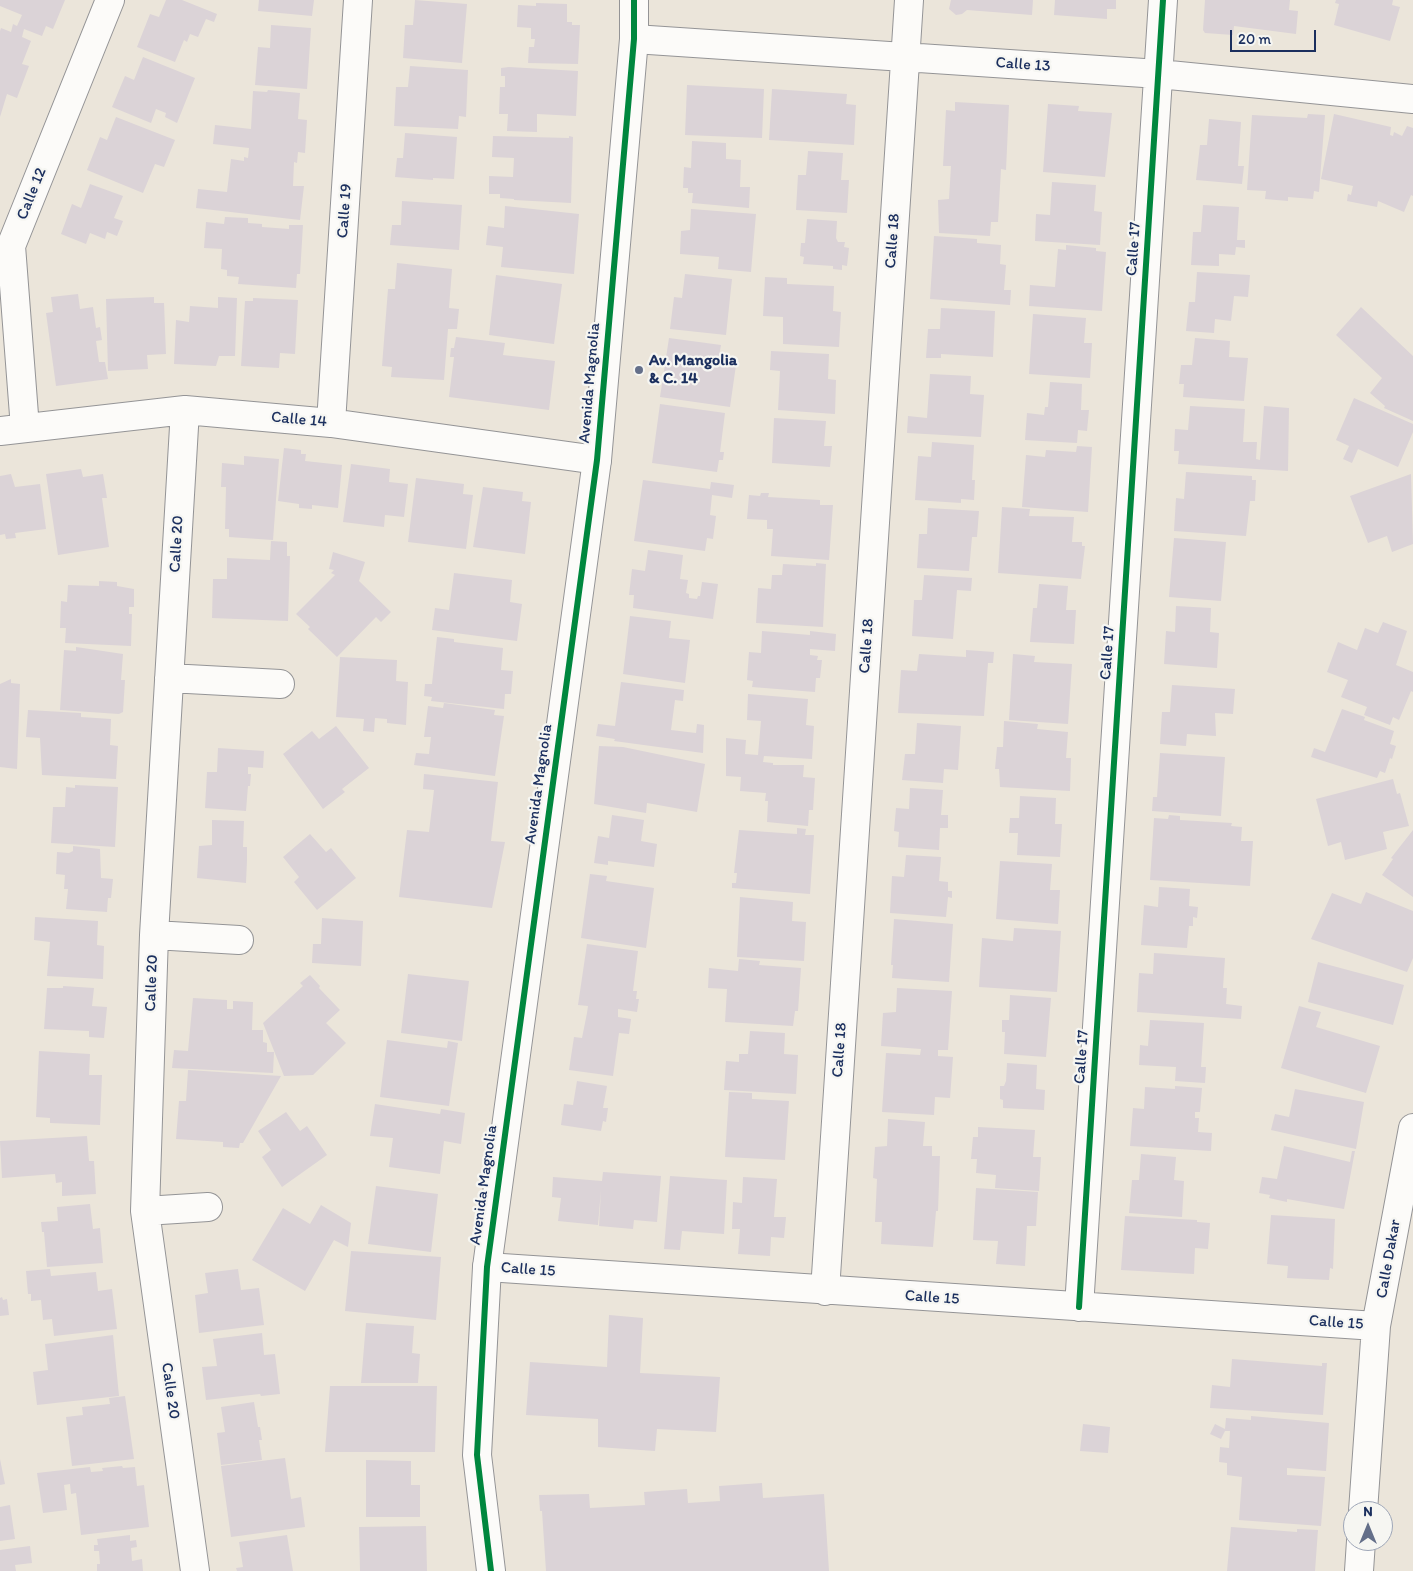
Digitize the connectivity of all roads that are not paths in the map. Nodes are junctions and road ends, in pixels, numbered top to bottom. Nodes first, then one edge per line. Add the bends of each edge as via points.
1 (110, 0) edge
2 (358, 0) edge
3 (634, 0) edge
4 (909, 0) edge
5 (1163, 0) edge
6 (634, 39) junction
7 (906, 58) junction
8 (1159, 74) junction
9 (1412, 96) edge
10 (185, 410) junction
11 (331, 423) junction
12 (13, 430) edge
13 (597, 460) junction
14 (169, 678) junction
15 (280, 684) dead end
16 (154, 935) junction
17 (239, 940) dead end
18 (1413, 1128) edge
19 (208, 1207) dead end
20 (146, 1211) junction
21 (487, 1267) junction
22 (825, 1291) junction
23 (1079, 1307) junction
24 (1376, 1326) junction
25 (1364, 1501) edge
26 (1360, 1551) edge
27 (195, 1571) edge
28 (491, 1571) edge
29 (1359, 1571) edge

1 - 12 street, Calle 12 via 11,246
2 - 11 street, Calle 19
3 - 6 street, Avenida Magnolia
4 - 7 street, Calle 18
5 - 8 street, Calle 17
6 - 7 street, Calle 13
6 - 13 street, Avenida Magnolia
7 - 8 street, Calle 13
7 - 22 street, Calle 18
8 - 9 street, Calle 13
8 - 23 street, Calle 17
10 - 11 street, Calle 14
10 - 12 street, Calle 14
10 - 14 street, Calle 20
11 - 13 street, Calle 14
13 - 21 street, Avenida Magnolia
14 - 15 street
14 - 16 street, Calle 20
16 - 17 street, Calle 20
16 - 20 street, Calle 20
18 - 24 street, Calle Dakar
19 - 20 street
20 - 27 street, Calle 20
21 - 22 street, Calle 15
21 - 28 street, Avenida Magnolia via 477,1455
22 - 23 street, Calle 15
23 - 24 street, Calle 15
24 - 25 street, Calle Dakar
26 - 29 street

